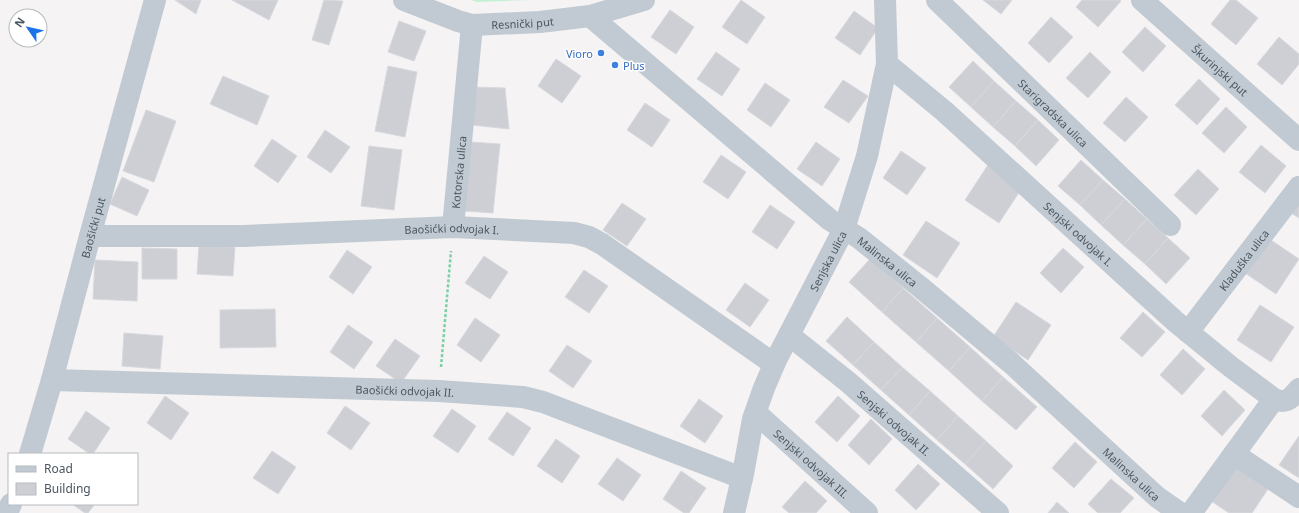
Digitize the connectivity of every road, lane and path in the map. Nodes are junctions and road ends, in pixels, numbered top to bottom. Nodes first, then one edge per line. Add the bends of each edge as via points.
1 (155, 0) edge
2 (404, 0) edge
3 (644, 0) edge
4 (885, 0) edge
5 (937, 0) edge
6 (1142, 0) edge
7 (590, 16) junction
8 (472, 25) junction
9 (887, 64) junction
10 (1299, 140) edge
11 (1299, 187) edge
12 (1170, 225) dead end
13 (453, 226) junction
14 (844, 229) junction
15 (90, 236) junction
16 (1188, 332) junction
17 (789, 336) junction
18 (774, 364) junction
19 (52, 380) junction
20 (439, 391) junction
21 (1290, 400) edge
22 (756, 413) junction
23 (30, 453) edge
24 (1234, 454) junction
25 (742, 478) junction
26 (1299, 498) edge
27 (734, 513) edge
28 (867, 513) edge
29 (998, 513) edge
30 (1180, 513) edge
31 (1192, 513) edge

1 - 15 street, Baošićki put
2 - 8 street, Resnički put
3 - 7 street, Resnički put
4 - 9 street, Senjska ulica
5 - 12 street, Starigradska ulica
6 - 10 street, Škurinjski put
7 - 8 street, Resnički put via 540,22
7 - 14 street, Malinska ulica via 830,220
8 - 13 street, Kotorska ulica
9 - 14 street, Senjska ulica via 867,156
9 - 16 street, Senjski odvojak I. via 944,111
11 - 16 street, Kladuška ulica
13 - 15 street, Baošićki odvojak I. via 244,236
13 - 18 street, Baošićki odvojak I. via 574,233 589,237
13 - 20 path
14 - 17 street, Senjska ulica
14 - 30 street, Malinska ulica via 919,286 1011,363 1157,497
15 - 19 street, Baošićki put
16 - 21 street, Senjski odvojak I. via 1231,367
17 - 18 street, Senjska ulica
17 - 29 street, Senjski odvojak II. via 848,382
18 - 22 street, Senjska ulica
19 - 20 street, Baošićki odvojak II.
19 - 23 street, Baošićki put
20 - 25 street, Baošićki odvojak II. via 523,397 543,402
21 - 24 street
22 - 25 street, Senjska ulica
22 - 28 street, Senjski odvojak III.
24 - 26 street
24 - 31 street
25 - 27 street, Senjska ulica

